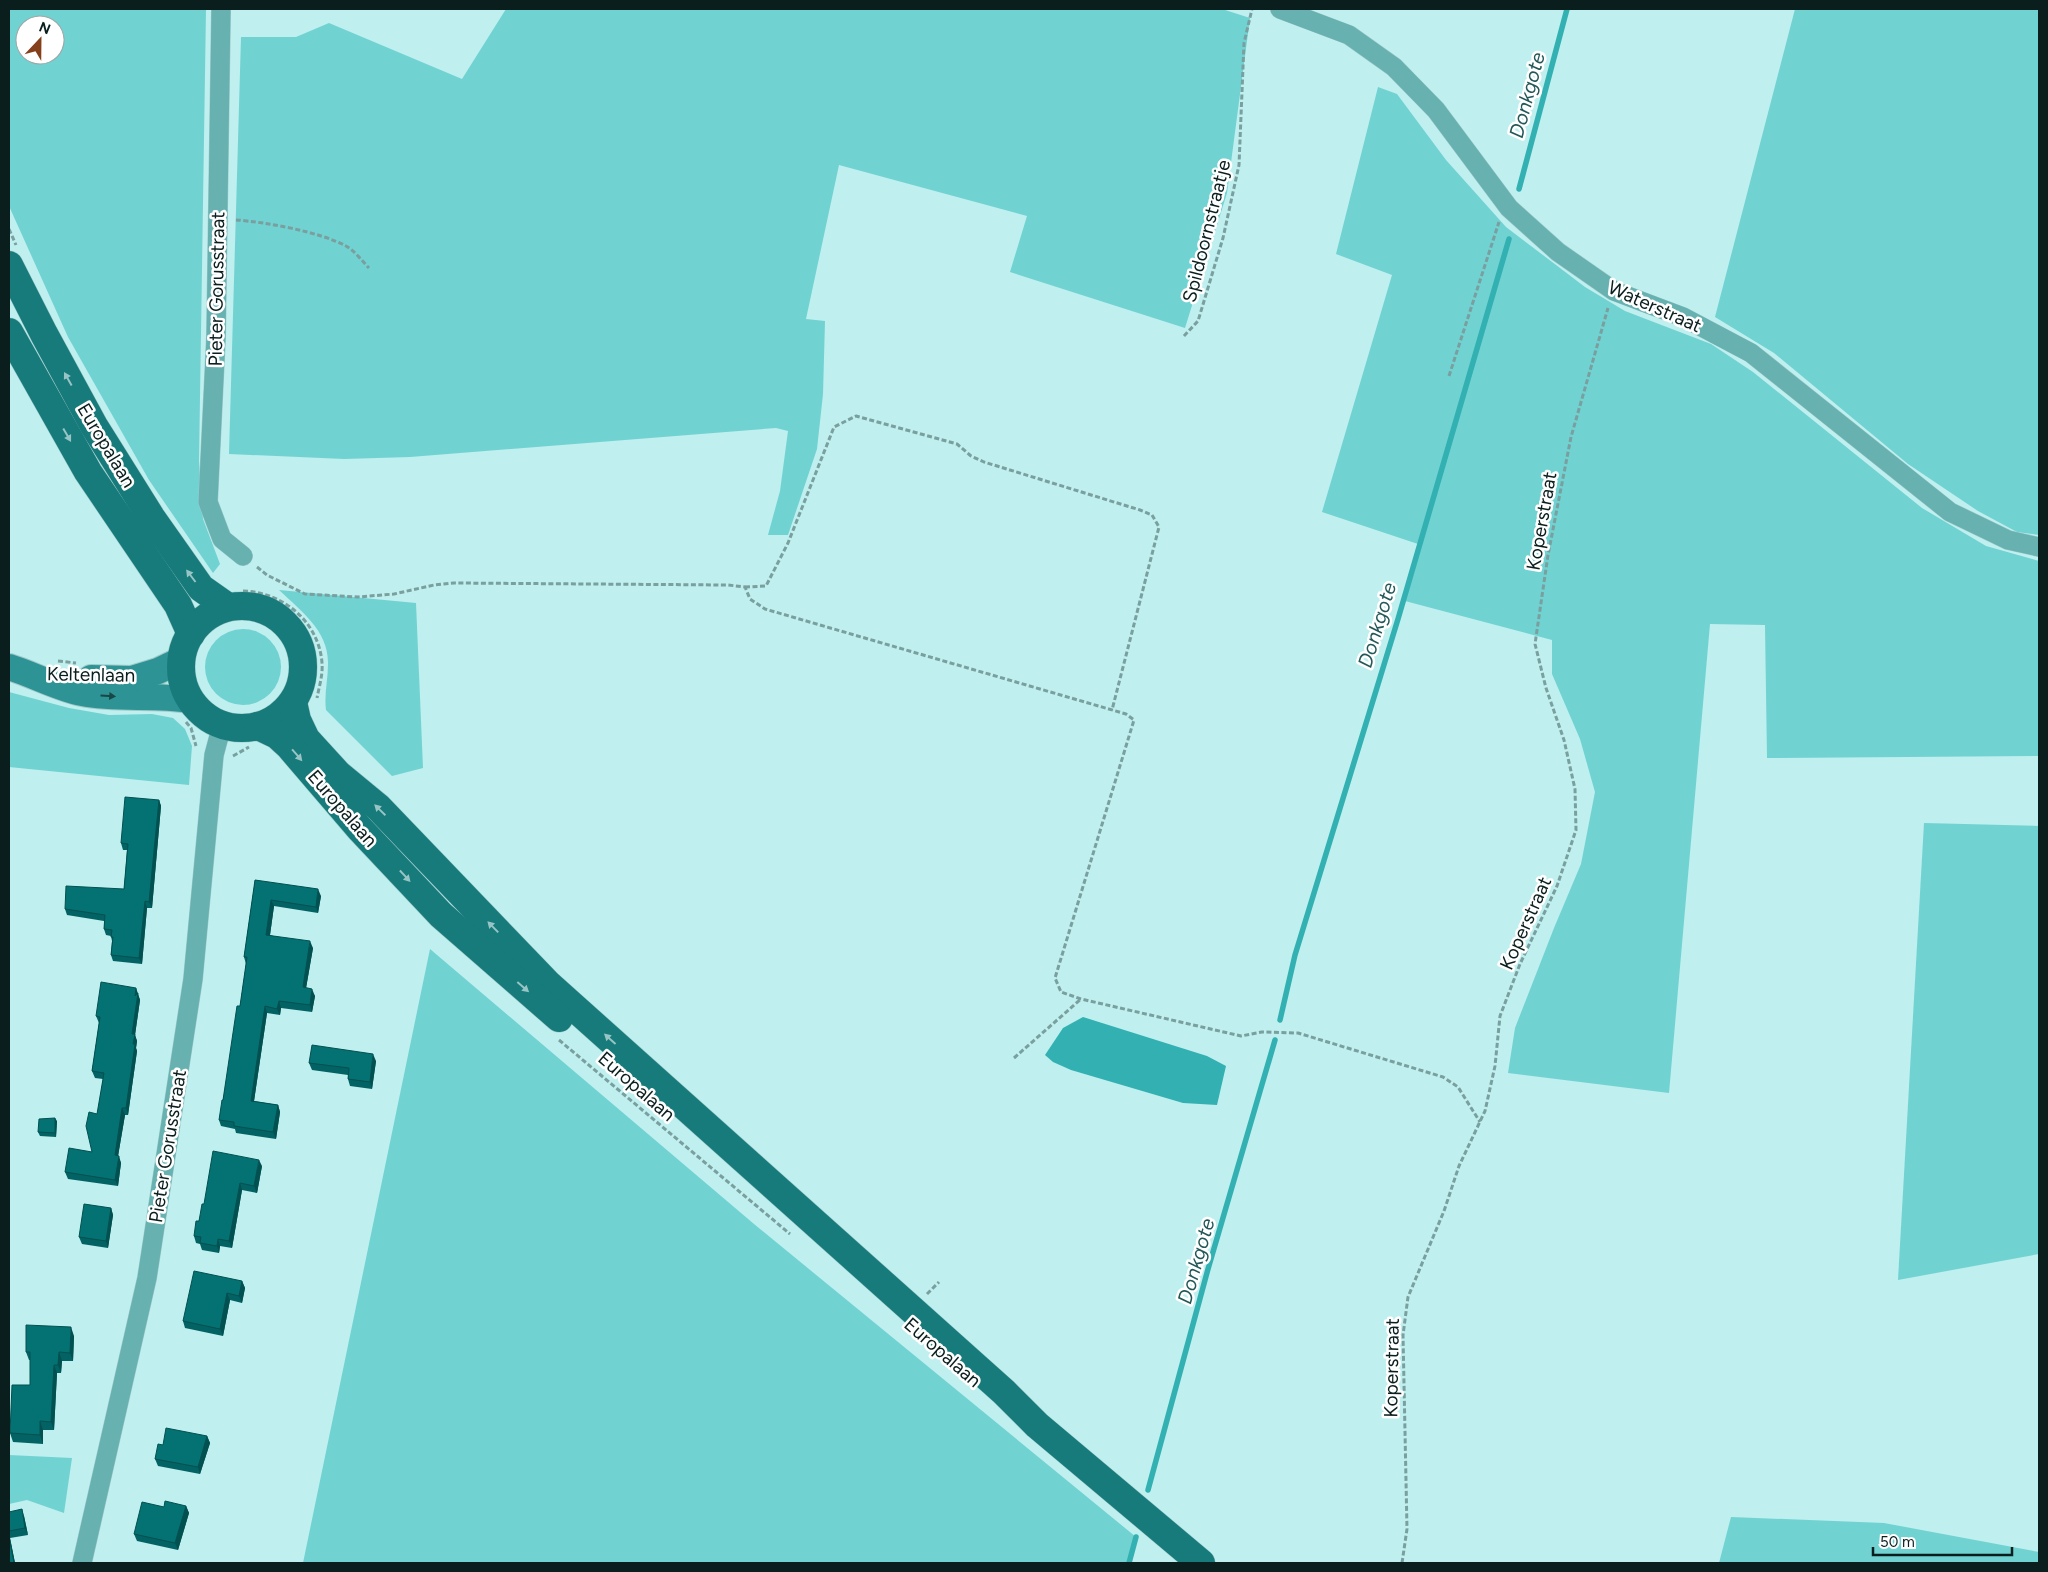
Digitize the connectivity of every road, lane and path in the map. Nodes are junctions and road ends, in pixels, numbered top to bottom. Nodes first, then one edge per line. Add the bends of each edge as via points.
1 (221, 9) edge
2 (1252, 9) edge
3 (1280, 9) edge
4 (1505, 203) junction
5 (218, 219) junction
6 (9, 265) edge
7 (369, 268) dead end
8 (1614, 290) junction
9 (9, 332) edge
10 (1184, 336) dead end
11 (1449, 376) dead end
12 (2039, 547) edge
13 (243, 556) joint
14 (745, 587) junction
15 (233, 599) junction
16 (191, 634) junction
17 (181, 660) junction
18 (19, 670) edge
19 (304, 702) junction
20 (185, 708) junction
21 (1112, 710) junction
22 (222, 725) junction
23 (258, 726) junction
24 (197, 752) dead end
25 (1081, 999) junction
26 (1014, 1058) dead end
27 (1480, 1122) junction
28 (1037, 1425) junction
29 (82, 1563) edge
30 (1202, 1563) edge
31 (1402, 1563) edge

1 - 5 street, Pieter Gorusstraat
2 - 10 path, Spildoornstraatje via 1244,43 1239,165 1223,238 1198,321
3 - 4 street, Waterstraat via 1349,35 1394,67 1436,110
4 - 8 street, Waterstraat via 1558,252
4 - 11 path
5 - 7 path via 258,221 329,238 348,247
5 - 13 street, Pieter Gorusstraat via 208,502 222,539
15 -> 6 main road, Europalaan via 201,588 151,517 94,426
8 - 12 street, Waterstraat via 1683,317 1751,353 1950,512 2008,540
8 - 27 path, Koperstraat via 1571,437 1535,644 1575,789 1576,830 1557,886 1520,964 1500,1016 1495,1066
9 -> 16 main road, Europalaan via 88,472 178,605
13 - 14 path via 267,575 305,594 358,597 454,584
14 - 21 path via 750,599 765,609
14 - 21 path via 766,586 788,543 834,427 856,416 957,444 984,462 1140,510 1152,515 1159,527
15 - 16 main road via 201,622
15 - 19 main road via 269,612 286,624 298,641 303,662
15 - 19 path via 256,591 275,597 300,614 310,628 322,664
16 - 17 main road
17 - 18 main road, Keltenlaan via 132,679
17 - 20 main road
18 -> 20 main road, Keltenlaan via 80,692 139,698 166,696
19 - 23 main road
28 -> 19 main road, Europalaan via 548,984 378,807 338,774 306,739 297,720
20 - 22 main road
20 - 24 path
21 - 25 path via 1134,720 1055,978 1061,992
22 - 23 main road
22 - 29 street, Pieter Gorusstraat via 215,750 193,979 147,1278
23 -> 28 main road, Europalaan via 277,735 289,746 360,829 441,915 999,1400
25 - 26 path
25 - 27 path via 1241,1036 1262,1032 1298,1033 1443,1077 1458,1087
27 - 31 path, Koperstraat via 1459,1166 1408,1297 1402,1334 1407,1529
28 - 30 main road, Europalaan

